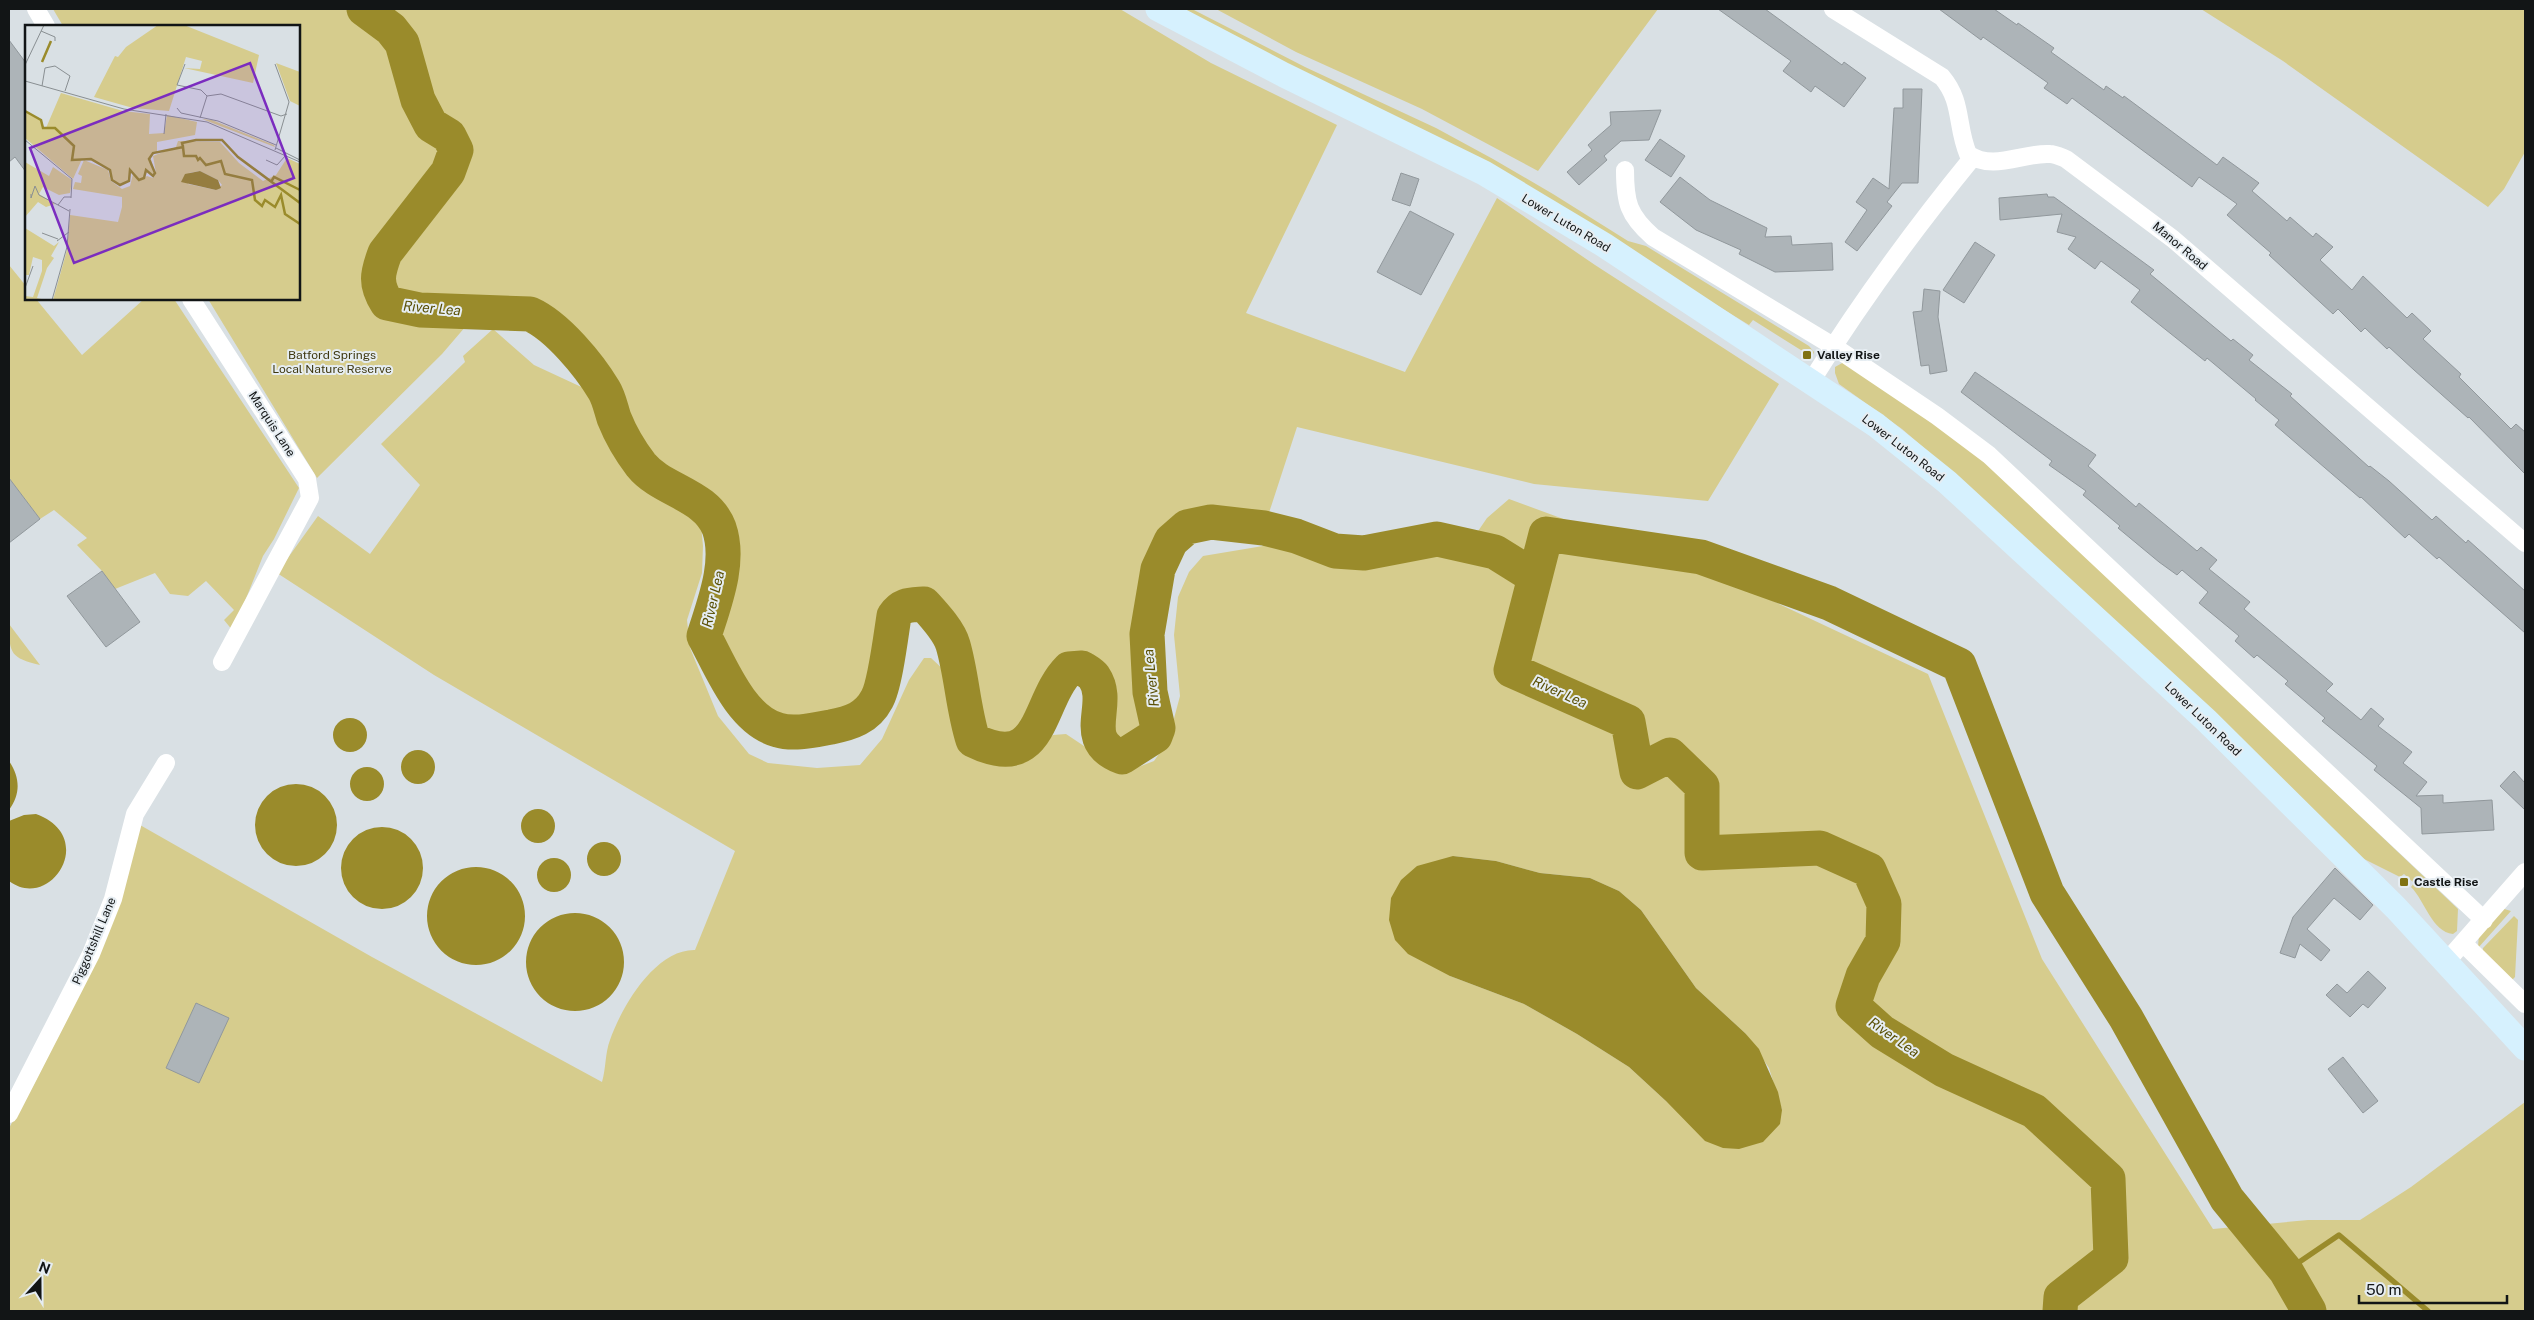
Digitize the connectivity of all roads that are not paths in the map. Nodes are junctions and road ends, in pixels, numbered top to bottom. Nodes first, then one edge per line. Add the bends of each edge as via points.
1 (36, 9) edge
2 (1158, 9) edge
3 (1833, 9) edge
4 (45, 25) edge
5 (1973, 157) junction
6 (1625, 170) dead end
7 (191, 300) edge
8 (1834, 346) junction
9 (1812, 380) junction
10 (2525, 543) edge
11 (222, 662) dead end
12 (166, 763) dead end
13 (2525, 872) edge
14 (2484, 920) junction
15 (2464, 944) junction
16 (2446, 962) junction
17 (2525, 1004) edge
18 (2525, 1048) edge
19 (9, 1114) edge

1 - 4 street
2 - 9 main road, Lower Luton Road via 1484,173 1604,245
3 - 5 street via 1942,77 1953,90 1962,139 1968,154
5 - 8 street via 1941,196
5 - 10 street, Manor Road via 1992,162 2051,154 2066,159 2173,239
6 - 8 street via 1625,198 1638,224 1653,237
7 - 11 street, Marquis Lane via 307,479 310,498
8 - 9 street
8 - 14 street via 1989,455
9 - 16 main road, Lower Luton Road via 1876,425 1947,482 2199,713 2396,908
12 - 19 street, Piggottshill Lane via 135,814 113,900 91,954
13 - 14 street
14 - 15 street
15 - 16 street
15 - 17 street
16 - 18 main road, Lower Luton Road

